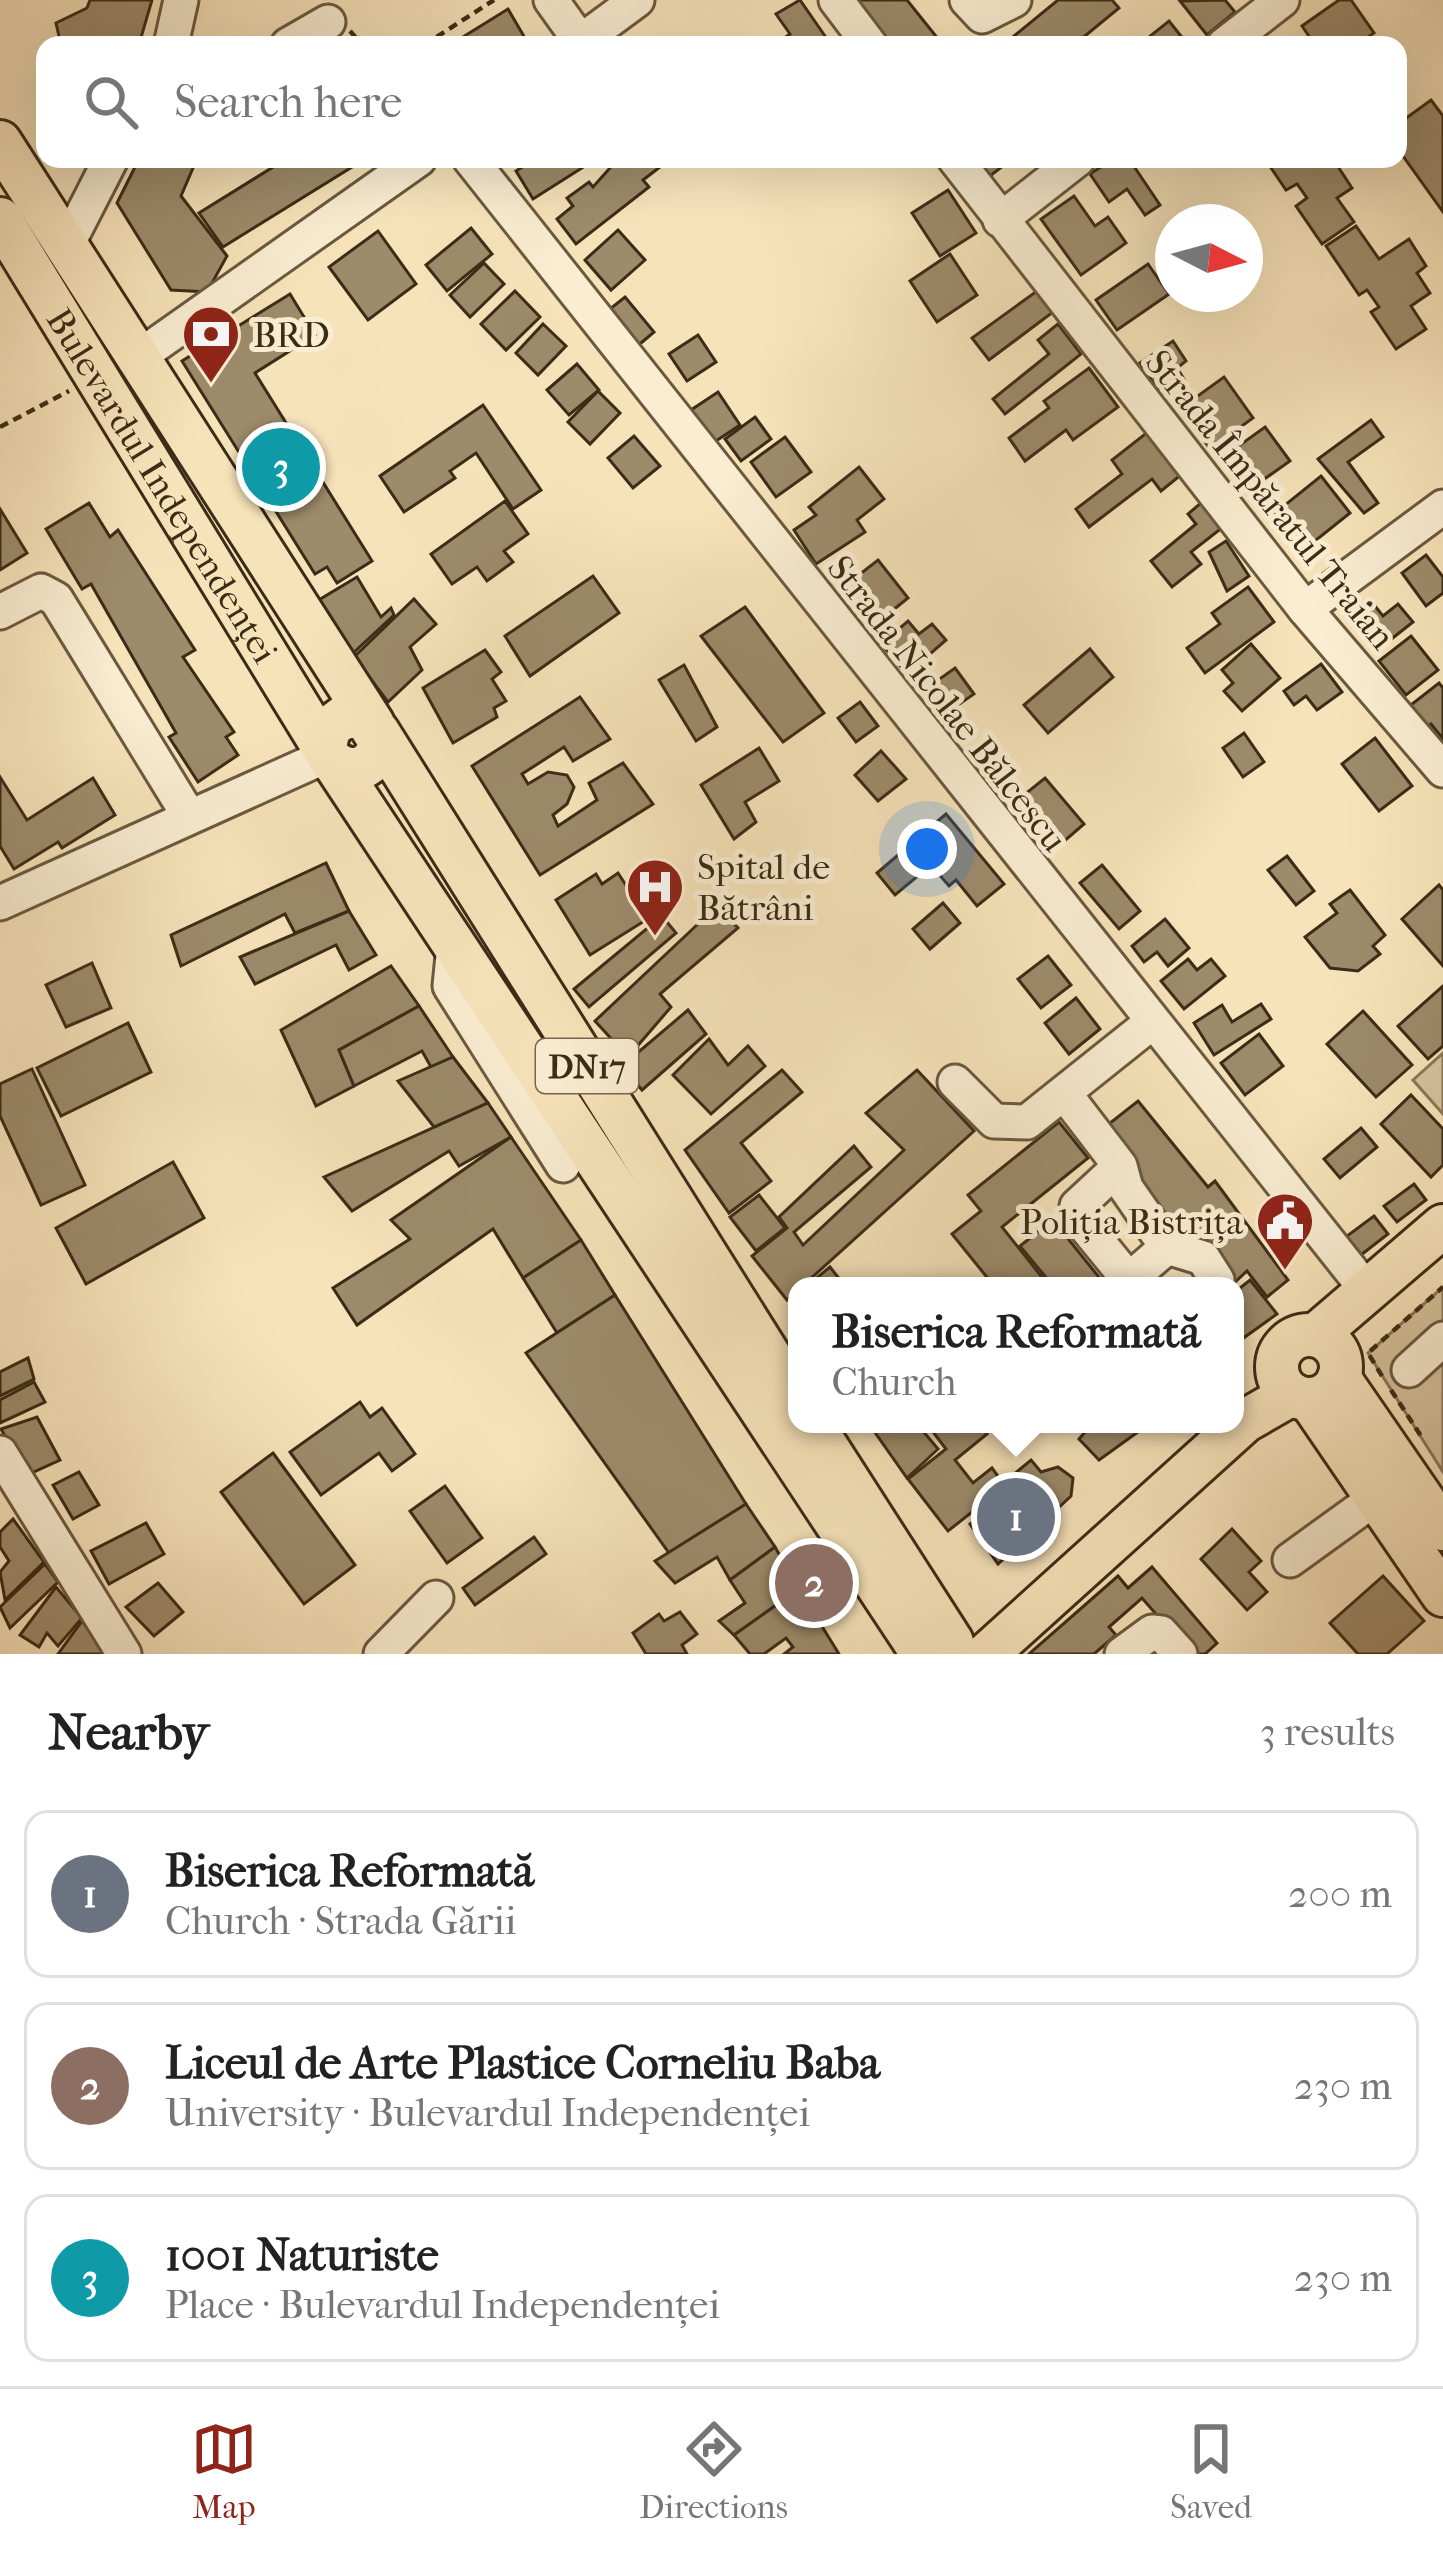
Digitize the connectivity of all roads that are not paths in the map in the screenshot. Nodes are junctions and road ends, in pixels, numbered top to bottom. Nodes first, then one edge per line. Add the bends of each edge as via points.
1 (181, 0) edge
2 (550, 0) edge
3 (637, 0) edge
4 (836, 0) edge
5 (967, 0) edge
6 (1014, 0) edge
7 (1282, 0) edge
8 (328, 22) dead end
9 (173, 36) edge
10 (304, 36) edge
11 (573, 36) edge
12 (588, 36) edge
13 (863, 36) edge
14 (1236, 36) edge
15 (0, 142) edge
16 (107, 168) edge
17 (406, 168) edge
18 (477, 168) edge
19 (962, 168) edge
20 (1066, 168) edge
21 (0, 219) edge
22 (1000, 220) junction
23 (67, 245) junction
24 (137, 358) junction
25 (1440, 516) edge
26 (1306, 609) junction
27 (0, 612) edge
28 (375, 728) junction
29 (329, 756) junction
30 (1443, 770) edge
31 (189, 817) junction
32 (0, 903) edge
33 (454, 946) junction
34 (1150, 1023) junction
35 (955, 1082) dead end
36 (1064, 1093) junction
37 (561, 1111) junction
38 (563, 1165) junction
39 (1120, 1166) junction
40 (1443, 1226) edge
41 (1168, 1247) junction
42 (1443, 1257) edge
43 (1126, 1277) edge
44 (1137, 1277) edge
45 (1214, 1277) edge
46 (1369, 1293) junction
47 (1443, 1339) edge
48 (1318, 1369) junction
49 (1409, 1370) dead end
50 (788, 1386) edge
51 (788, 1416) edge
52 (1244, 1421) edge
53 (801, 1433) edge
54 (818, 1433) edge
55 (1230, 1433) edge
56 (0, 1453) edge
57 (1437, 1473) edge
58 (1377, 1496) junction
59 (1443, 1529) edge
60 (1290, 1560) dead end
61 (1443, 1595) edge
62 (436, 1598) dead end
63 (956, 1641) edge
64 (124, 1654) edge
65 (381, 1654) edge
66 (885, 1654) edge
67 (1122, 1654) edge
68 (1180, 1654) edge

1 - 9 street
2 - 11 street
3 - 12 street
4 - 13 street
5 - 6 street via 982,16
7 - 14 street
8 - 10 street
15 - 23 main road, Bulevardul Independenței / DN17
16 - 23 street
17 - 24 street
18 - 34 street, Strada Nicolae Bălcescu
19 - 22 street, Strada Împăratul Traian
20 - 22 street
21 - 29 main road, Bulevardul Independenței / DN17
22 - 26 street, Strada Împăratul Traian
23 - 24 main road, Bulevardul Independenței / DN17
24 - 28 main road, Bulevardul Independenței / DN17
25 - 26 street
26 - 30 street, Strada Împăratul Traian
27 - 31 street via 41,591 56,599
28 - 29 main road via 345,716 329,728
28 - 50 main road, Bulevardul Independenței / DN17
29 - 31 street
29 - 33 main road, Bulevardul Independenței / DN17
31 - 32 street
33 - 37 main road, Bulevardul Independenței / DN17
33 - 38 street, Bulevardul Independenței via 449,986
34 - 36 street
34 - 46 street, Strada Nicolae Bălcescu
35 - 36 street via 994,1121 1011,1126
36 - 39 street
37 - 38 main road
37 - 51 main road, Bulevardul Independenței / DN17
38 - 66 main road
39 - 41 street via 1126,1188
39 - 43 street via 1076,1215
40 - 46 main road
41 - 44 street
41 - 45 street via 1203,1258
42 - 48 main road
46 - 48 main road
47 - 49 street
48 - 52 main road
48 - 57 main road via 1360,1368
48 - 58 main road
48 - 59 main road
53 - 63 main road, Bulevardul Independenței / DN17
54 - 63 main road
55 - 63 main road via 1043,1598
56 - 64 street
58 - 60 street
58 - 61 main road
62 - 65 street
67 - 68 street via 1152,1632

